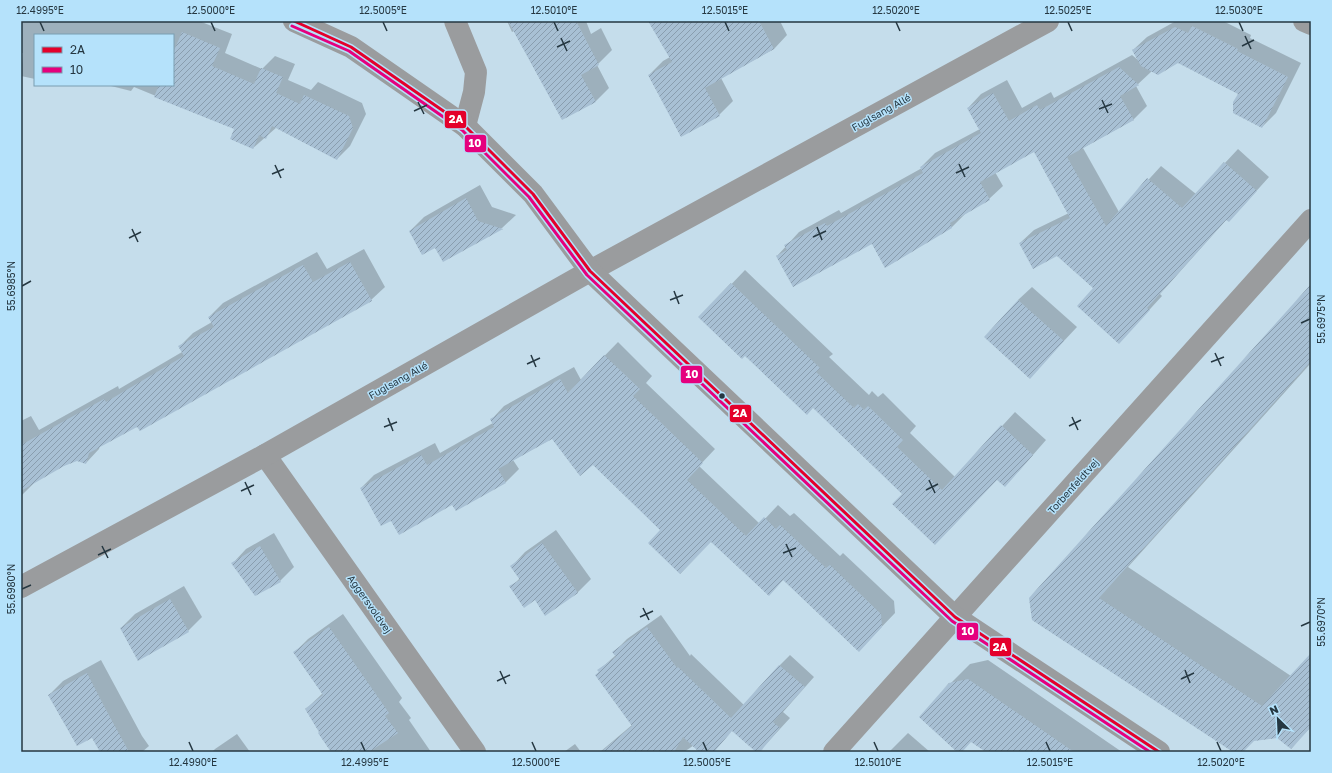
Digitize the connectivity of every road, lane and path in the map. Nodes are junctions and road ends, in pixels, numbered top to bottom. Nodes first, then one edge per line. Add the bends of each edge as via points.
1 (294, 21) edge
2 (455, 21) edge
3 (1048, 21) edge
4 (1304, 21) edge
5 (1311, 24) edge
6 (465, 126) junction
7 (1311, 220) edge
8 (590, 272) junction
9 (265, 455) junction
10 (21, 587) edge
11 (955, 617) junction
12 (475, 752) edge
13 (834, 752) edge
14 (1159, 752) edge

1 - 6 street via 351,47
2 - 6 street via 476,72 474,92
3 - 8 street, Fuglsang Allé
4 - 5 street
6 - 8 street via 533,194
7 - 11 street, Torbenfeldtvej
8 - 9 street, Fuglsang Allé
8 - 11 street
9 - 10 street, Fuglsang Allé
9 - 12 street, Aggersvoldvej
11 - 13 street, Torbenfeldtvej
11 - 14 street

